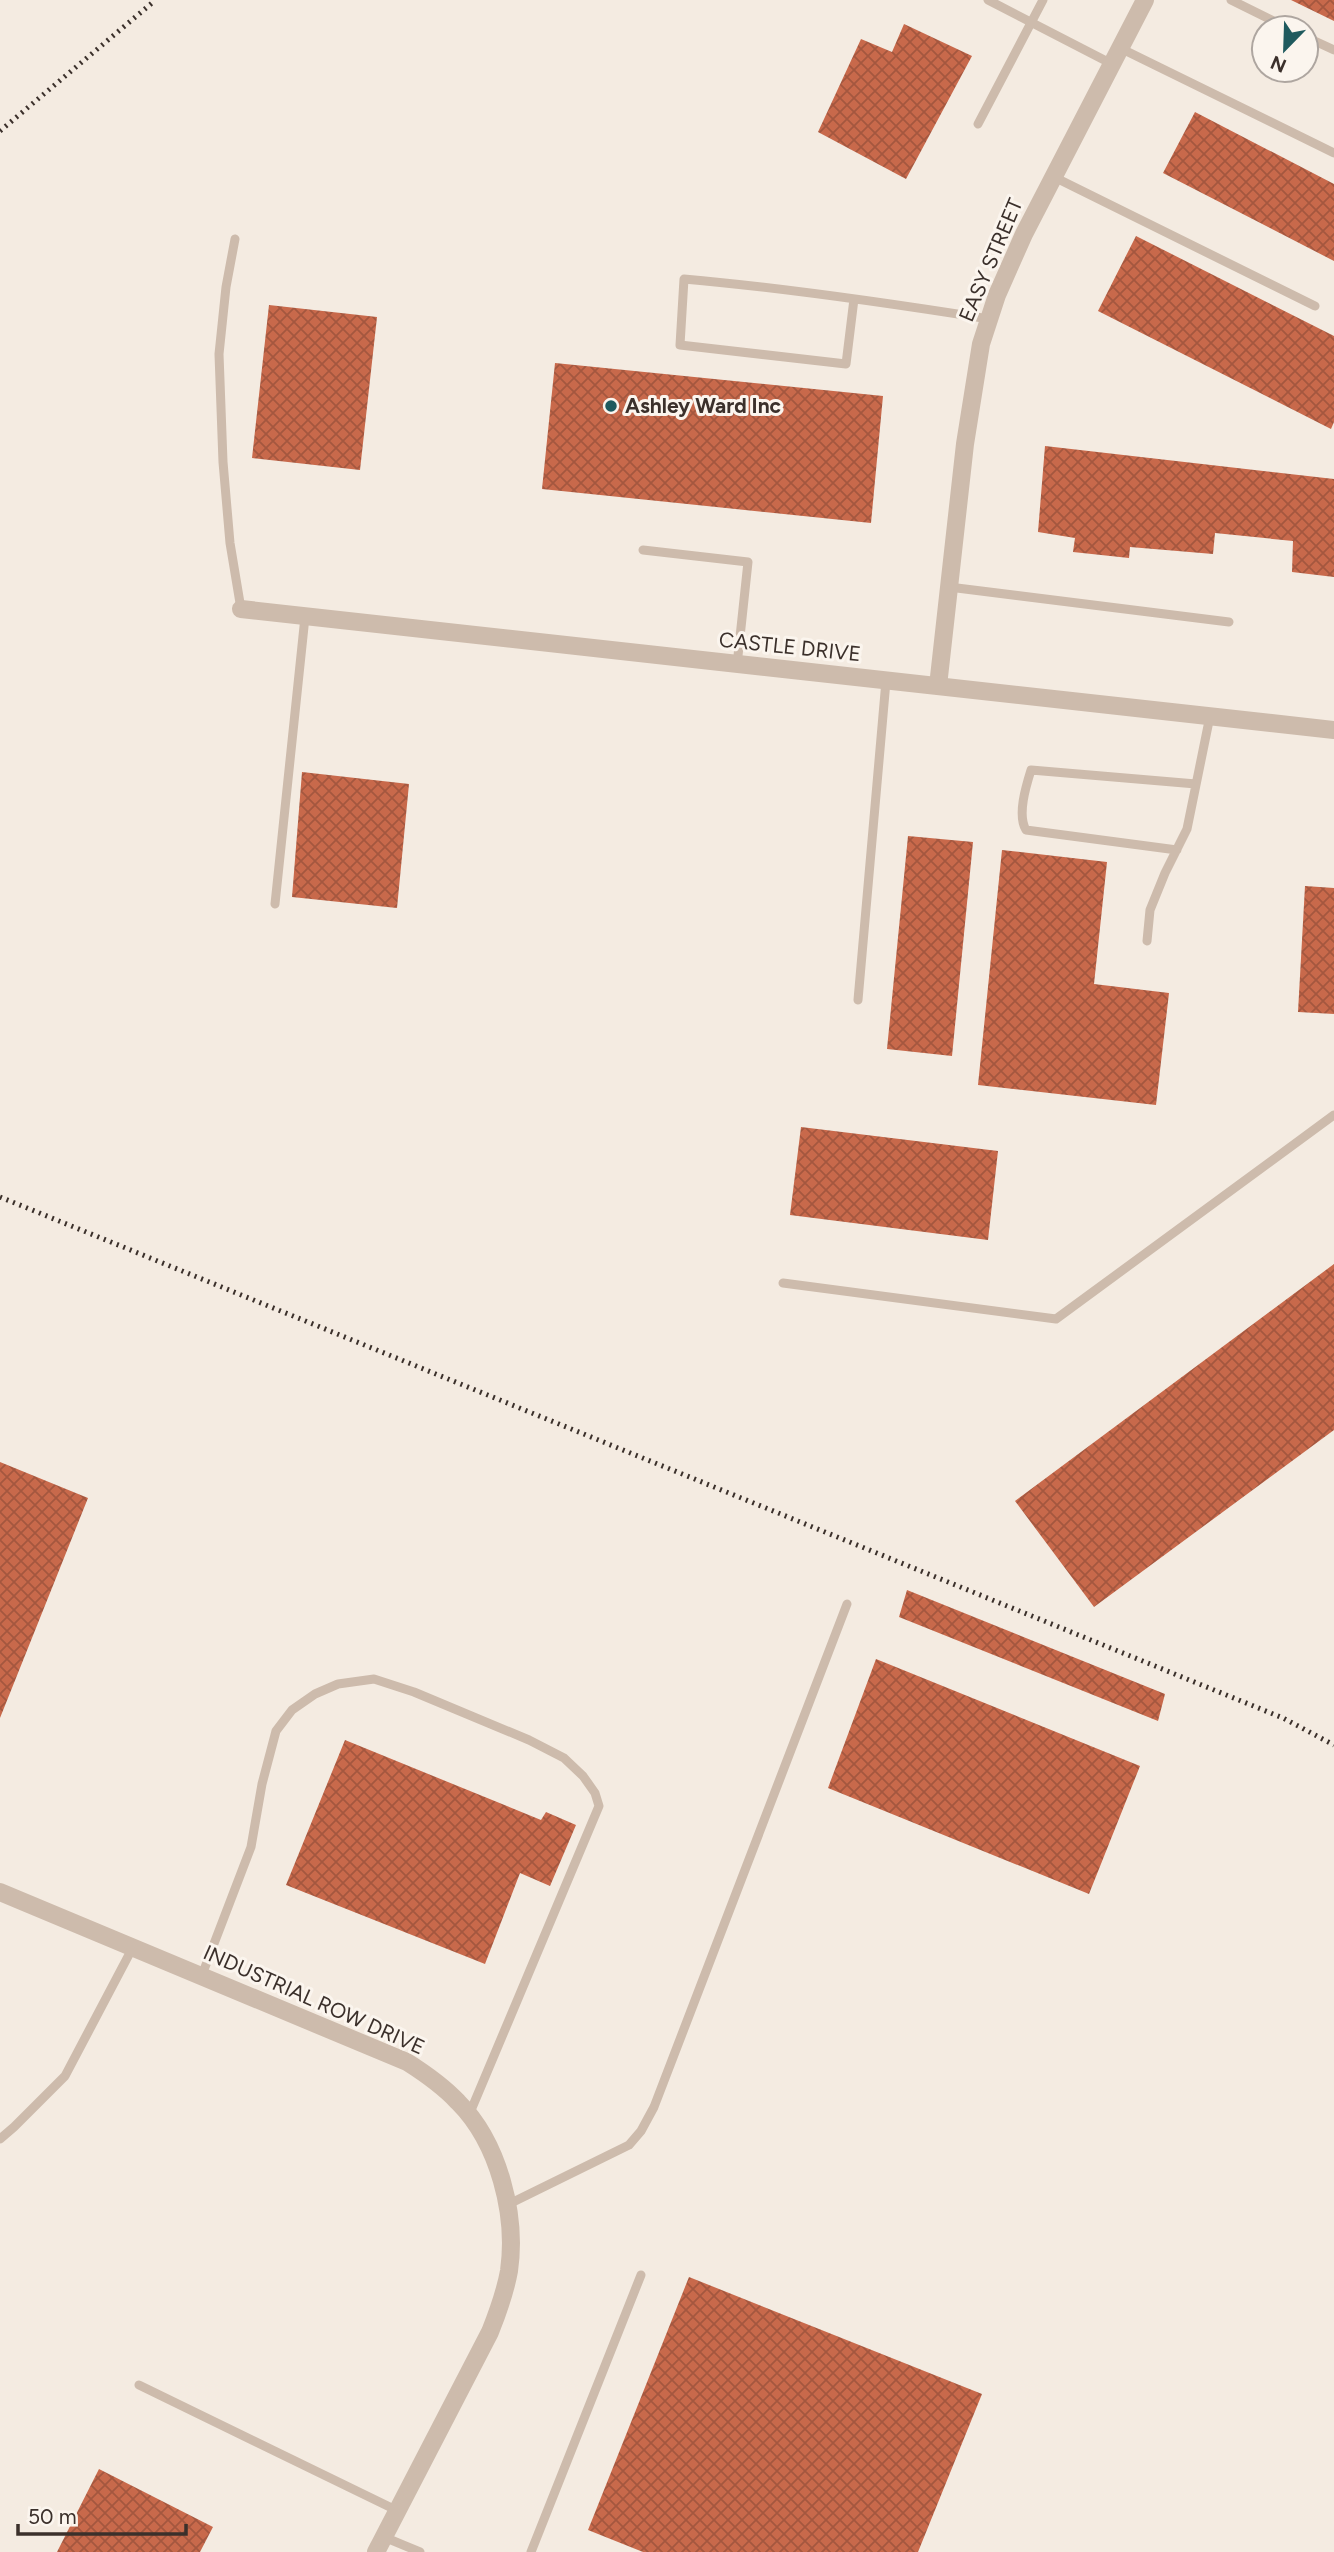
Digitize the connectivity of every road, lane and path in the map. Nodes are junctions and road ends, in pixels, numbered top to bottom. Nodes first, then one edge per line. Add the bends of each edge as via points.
1 (988, 0) edge
2 (1043, 0) edge
3 (1145, 0) edge
4 (1231, 0) edge
5 (1260, 14) edge
6 (1032, 23) junction
7 (1120, 48) junction
8 (1111, 65) junction
9 (978, 124) dead end
10 (1334, 153) edge
11 (1054, 177) junction
12 (235, 239) dead end
13 (854, 299) junction
14 (1315, 306) dead end
15 (989, 319) junction
16 (643, 550) dead end
17 (949, 587) junction
18 (241, 609) joint
19 (305, 617) junction
20 (1230, 622) dead end
21 (737, 664) junction
22 (886, 681) junction
23 (938, 686) junction
24 (1210, 716) junction
25 (1334, 730) edge
26 (1196, 784) junction
27 (1177, 850) junction
28 (275, 904) dead end
29 (1147, 941) dead end
30 (858, 1000) dead end
31 (1334, 1115) edge
32 (783, 1283) dead end
33 (847, 1604) dead end
34 (0, 1892) edge
35 (133, 1947) junction
36 (202, 1975) junction
37 (469, 2115) junction
38 (0, 2138) edge
39 (507, 2205) junction
40 (641, 2275) dead end
41 (139, 2385) dead end
42 (398, 2511) junction
43 (380, 2545) edge
44 (535, 2551) edge
45 (420, 2552) edge

1 - 6 lane
2 - 6 lane
3 - 7 street, EASY STREET
4 - 5 lane
6 - 8 lane
6 - 9 lane
7 - 8 street, EASY STREET
7 - 10 lane
8 - 11 street, EASY STREET
11 - 14 lane
11 - 15 street, EASY STREET via 996,295
12 - 18 lane via 219,354 225,489
13 - 13 lane via 684,279 680,345 846,364
13 - 15 lane
15 - 17 street, EASY STREET via 977,360
16 - 21 lane via 748,562
17 - 20 lane
17 - 23 street, EASY STREET
18 - 19 street, CASTLE DRIVE
19 - 21 street, CASTLE DRIVE
19 - 28 lane
21 - 22 street, CASTLE DRIVE
22 - 23 street, CASTLE DRIVE
22 - 30 lane
23 - 24 street, CASTLE DRIVE
24 - 25 street, CASTLE DRIVE
24 - 26 lane
26 - 27 lane via 1187,829
26 - 27 lane via 1031,770 1026,784 1022,824 1026,830
27 - 29 lane via 1150,910
31 - 32 lane via 1056,1319
33 - 39 lane via 705,1978 641,2131 629,2145 608,2157
34 - 35 street, INDUSTRIAL ROW DRIVE
35 - 36 street, INDUSTRIAL ROW DRIVE
35 - 38 lane via 65,2076
36 - 37 street, INDUSTRIAL ROW DRIVE via 407,2063 435,2080
36 - 37 lane via 251,1847 276,1731 292,1710 315,1694 338,1684 374,1679 564,1758 596,1793 599,1806
37 - 39 street, INDUSTRIAL ROW DRIVE via 499,2173
39 - 42 street, INDUSTRIAL ROW DRIVE via 509,2270 502,2302
40 - 44 lane
41 - 42 lane
42 - 43 street, INDUSTRIAL ROW DRIVE
43 - 45 lane

